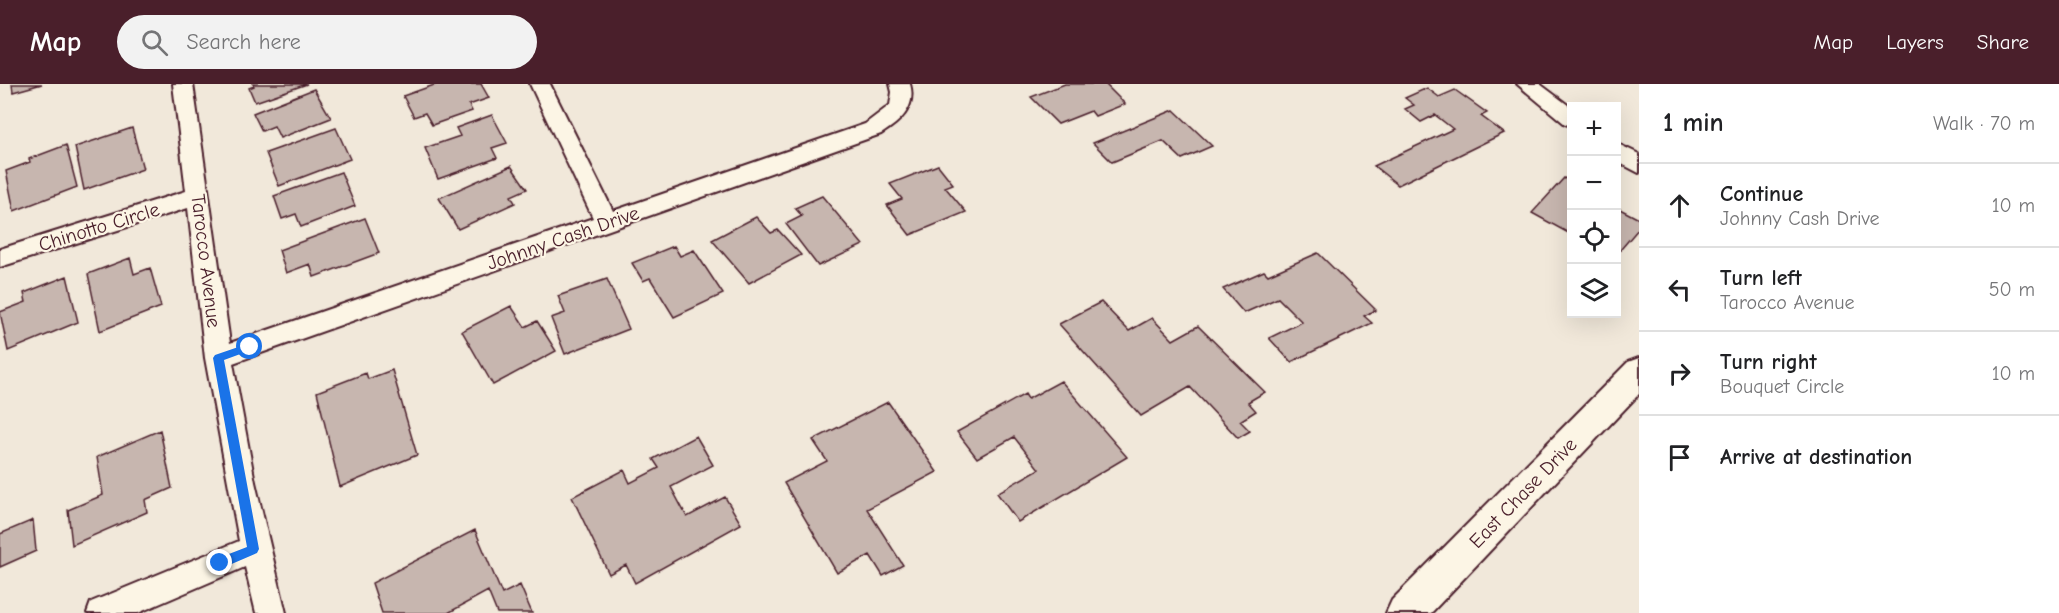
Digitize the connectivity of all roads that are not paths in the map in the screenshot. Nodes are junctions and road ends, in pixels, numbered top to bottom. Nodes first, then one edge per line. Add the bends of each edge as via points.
1 (183, 84) edge
2 (540, 84) edge
3 (1527, 84) edge
4 (900, 95) edge
5 (1567, 115) edge
6 (1621, 153) edge
7 (1639, 165) edge
8 (198, 196) junction
9 (607, 222) junction
10 (0, 258) edge
11 (218, 358) junction
12 (1639, 372) edge
13 (254, 549) junction
14 (102, 613) edge
15 (270, 613) edge
16 (1406, 613) edge

1 - 8 street, Tarocco Avenue
2 - 9 street
3 - 5 street
4 - 9 street, Johnny Cash Drive via 889,119 873,129
6 - 7 street
8 - 10 street, Chinotto Circle
8 - 11 street, Tarocco Avenue
9 - 11 street, Johnny Cash Drive
11 - 13 street, Tarocco Avenue
12 - 16 street, East Chase Drive
13 - 14 street
13 - 15 street, Tarocco Avenue

